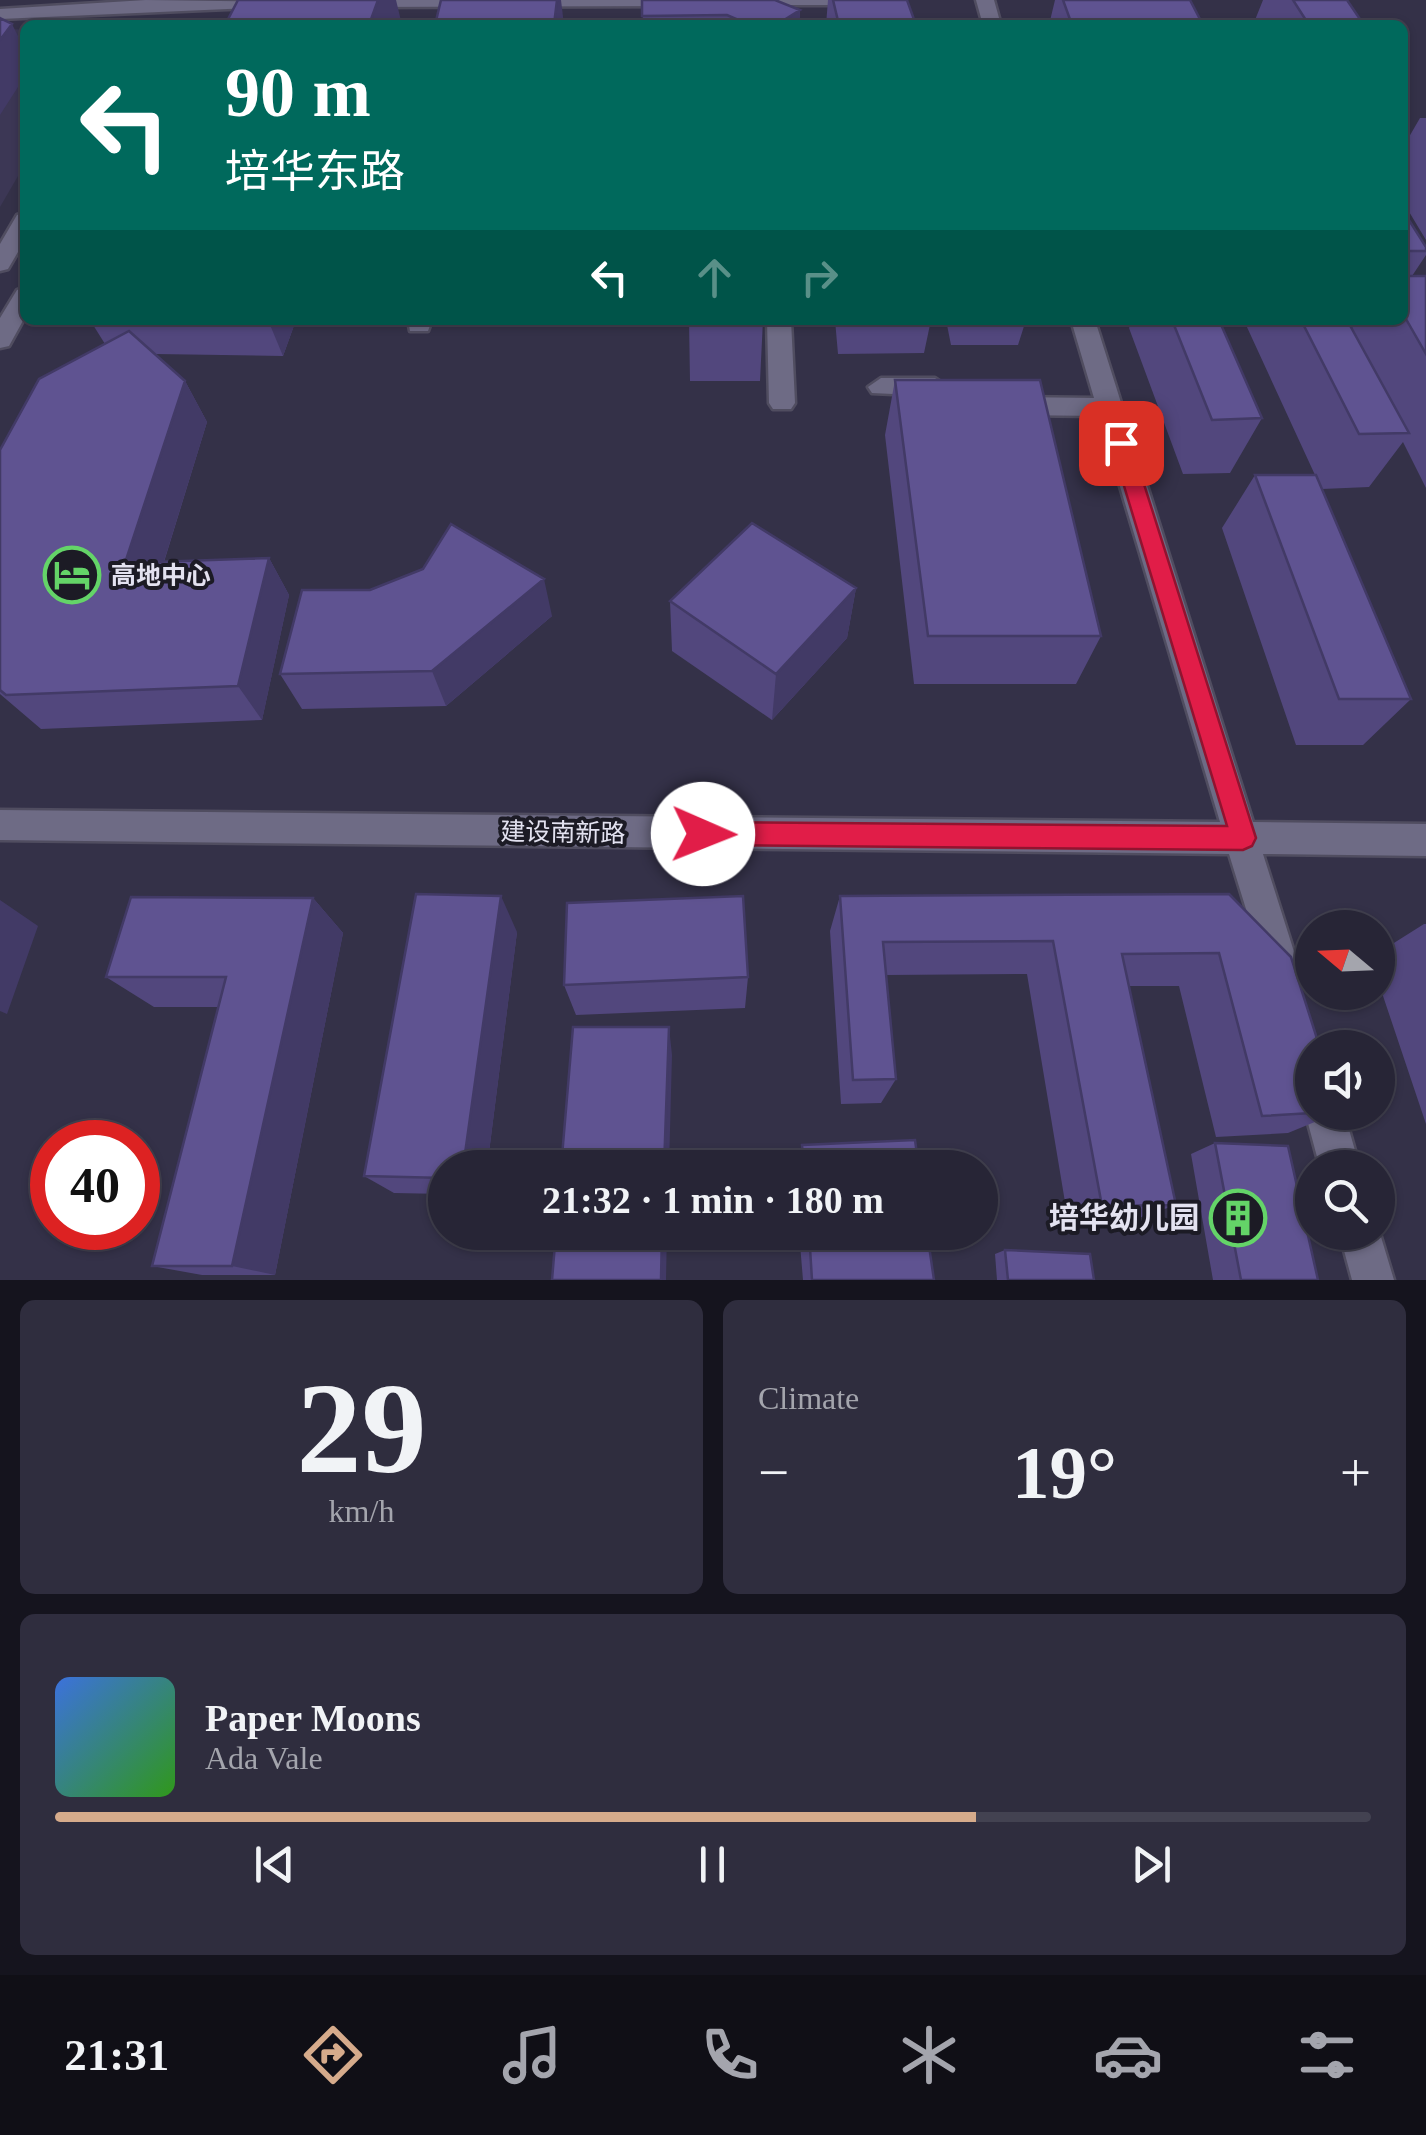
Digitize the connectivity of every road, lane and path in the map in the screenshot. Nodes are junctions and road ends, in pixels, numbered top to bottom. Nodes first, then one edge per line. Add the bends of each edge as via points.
1 (701, 0) edge
2 (721, 0) edge
3 (839, 0) edge
4 (188, 1) edge
5 (146, 2) edge
6 (306, 2) edge
7 (345, 2) edge
8 (0, 14) edge
9 (20, 229) edge
10 (0, 264) edge
11 (20, 304) edge
12 (779, 325) edge
13 (1085, 325) edge
14 (0, 340) edge
15 (881, 387) dead end
16 (954, 387) edge
17 (996, 397) edge
18 (782, 403) dead end
19 (1110, 407) junction
20 (0, 826) edge
21 (1243, 838) junction
22 (1426, 840) edge
23 (1291, 1001) edge
24 (1364, 1250) edge
25 (1373, 1280) edge

1 - 7 street
2 - 3 street
4 - 5 street
4 - 6 street
5 - 8 street
9 - 10 street
11 - 14 street
12 - 18 street
13 - 19 street
15 - 16 street
17 - 19 street via 1032,406
19 - 21 street
20 - 21 street, 建设南新路
21 - 22 street, 建设南新路
21 - 23 street
24 - 25 street

